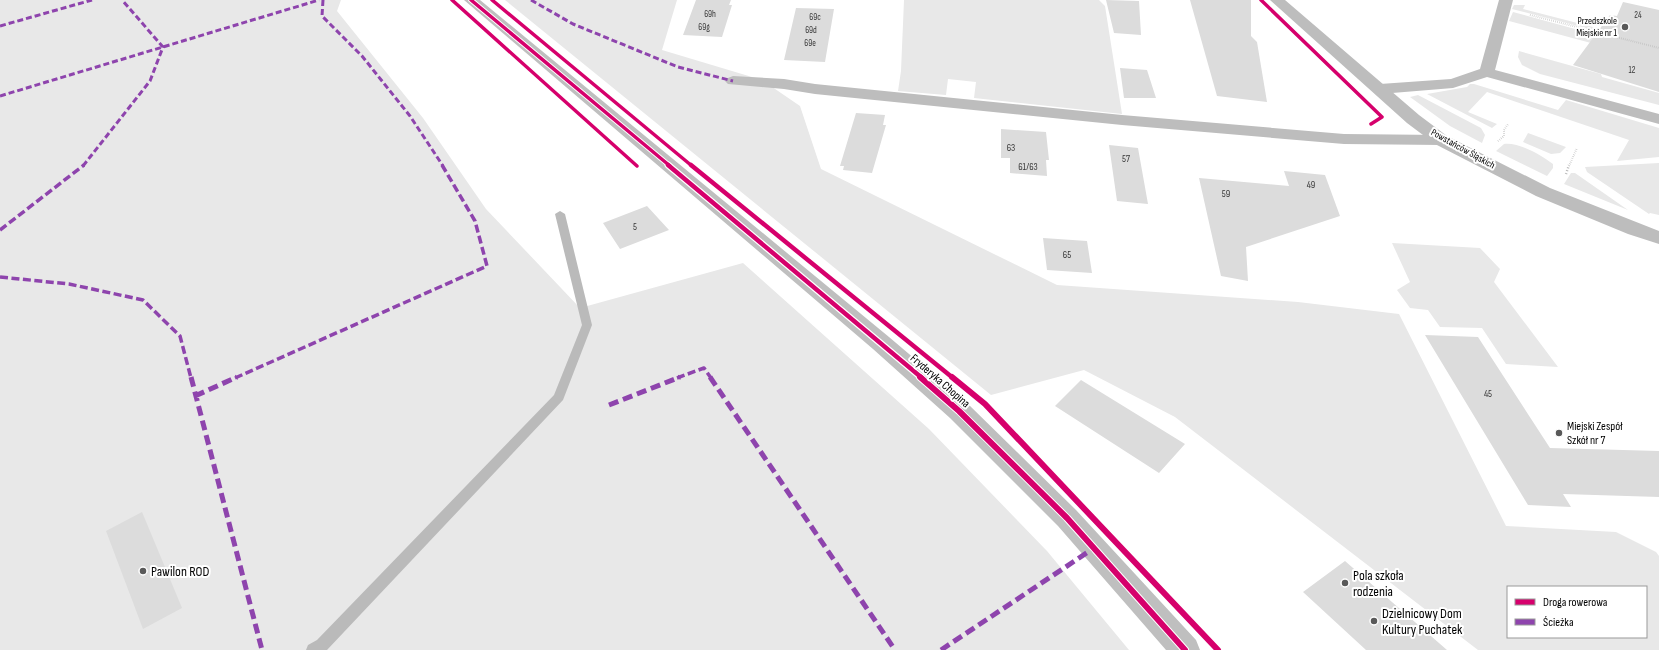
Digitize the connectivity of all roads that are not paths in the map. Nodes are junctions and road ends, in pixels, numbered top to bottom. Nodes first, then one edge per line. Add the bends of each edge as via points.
1 (471, 0) edge
2 (1277, 0) edge
3 (1504, 4) edge
4 (1487, 72) junction
5 (733, 81) dead end
6 (1380, 89) junction
7 (1659, 119) edge
8 (1441, 140) junction
9 (1659, 238) edge
10 (1185, 650) edge

1 - 10 street, Fryderyka Chopina via 882,343 959,411 1066,518
2 - 6 street, Powstańców Śląskich
3 - 4 lane
4 - 6 lane via 1453,83
4 - 7 lane
5 - 8 lane via 784,84 1122,120 1344,139
6 - 8 street, Powstańców Śląskich
8 - 9 street, Powstańców Śląskich via 1543,192

